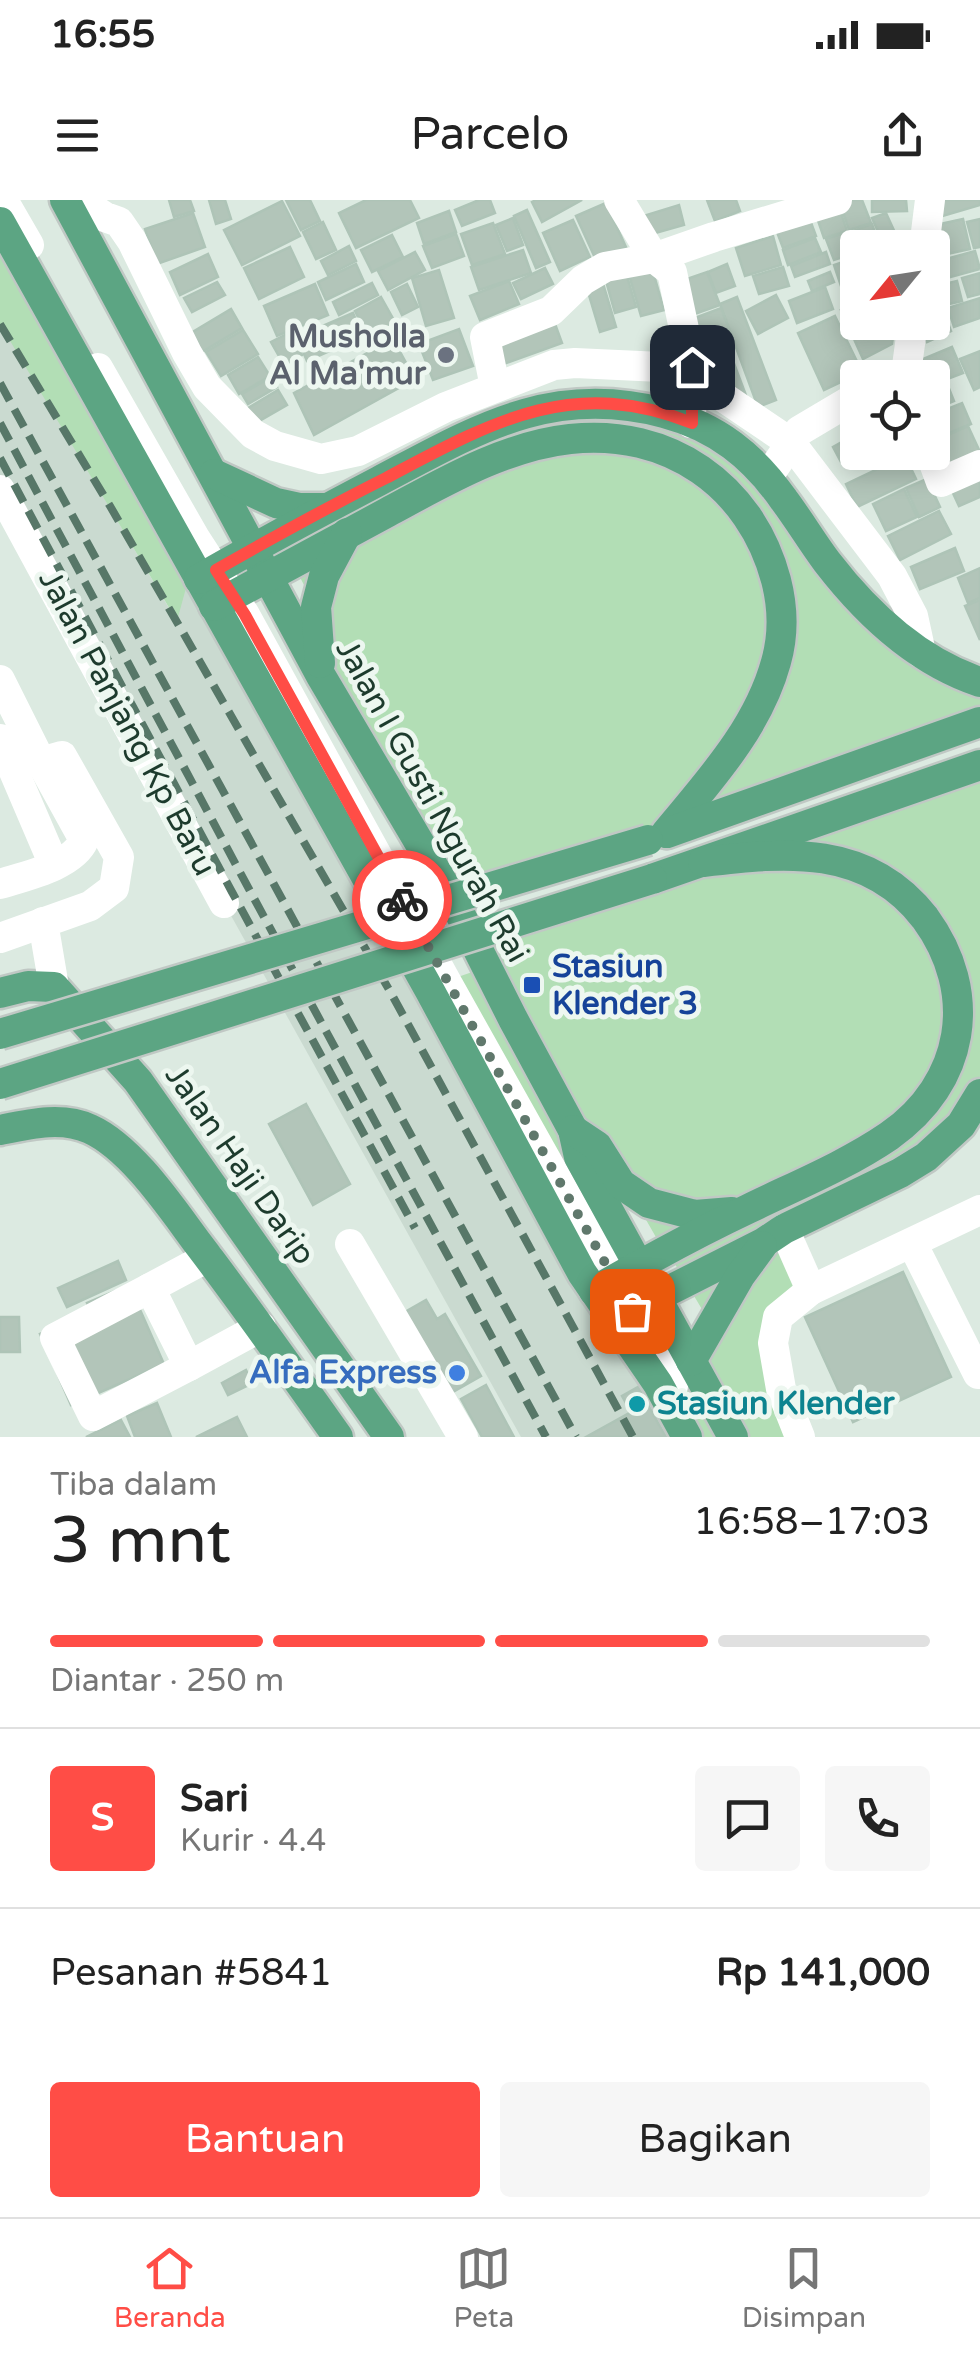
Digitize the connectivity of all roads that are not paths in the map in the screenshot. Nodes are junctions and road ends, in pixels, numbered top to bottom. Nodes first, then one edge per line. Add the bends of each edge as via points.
1 (3, 200) edge
2 (65, 200) edge
3 (80, 200) edge
4 (620, 200) edge
5 (838, 200) edge
6 (930, 200) edge
7 (0, 222) edge
8 (926, 230) edge
9 (654, 258) junction
10 (692, 376) junction
11 (495, 387) junction
12 (446, 407) junction
13 (840, 407) edge
14 (692, 423) junction
15 (463, 437) junction
16 (791, 443) junction
17 (980, 465) edge
18 (937, 470) edge
19 (214, 474) junction
20 (768, 478) junction
21 (0, 490) edge
22 (328, 508) junction
23 (347, 533) junction
24 (254, 548) junction
25 (207, 574) junction
26 (269, 578) junction
27 (224, 601) junction
28 (921, 653) junction
29 (321, 676) junction
30 (0, 680) edge
31 (980, 682) edge
32 (980, 722) edge
33 (0, 739) edge
34 (41, 762) junction
35 (980, 765) edge
36 (657, 836) junction
37 (703, 862) junction
38 (54, 866) junction
39 (0, 884) edge
40 (452, 898) junction
41 (224, 903) dead end
42 (43, 922) junction
43 (471, 936) junction
44 (0, 938) edge
45 (54, 987) junction
46 (0, 993) edge
47 (0, 1034) edge
48 (0, 1084) edge
49 (980, 1094) edge
50 (0, 1130) edge
51 (573, 1130) junction
52 (745, 1210) junction
53 (980, 1210) edge
54 (774, 1236) junction
55 (912, 1243) junction
56 (350, 1244) dead end
57 (208, 1257) junction
58 (615, 1278) junction
59 (150, 1288) junction
60 (811, 1290) junction
61 (634, 1310) junction
62 (260, 1328) junction
63 (691, 1361) junction
64 (189, 1366) junction
65 (978, 1374) edge
66 (338, 1437) edge
67 (389, 1437) edge
68 (463, 1437) edge
69 (687, 1437) edge
70 (700, 1437) edge
71 (733, 1437) edge
72 (800, 1437) edge

1 - 25 street via 195,538
2 - 19 main road, Jalan I Gusti Ngurah Rai
3 - 12 street via 120,222 207,388 253,434 321,459 358,450
4 - 9 street
5 - 9 street
6 - 8 street
7 - 25 main road, Jalan I Gusti Ngurah Rai
9 - 10 street via 672,272
9 - 11 street via 605,266 551,311 485,337
10 - 11 street via 575,363
10 - 14 street
10 - 16 street
11 - 12 street
12 - 15 street
13 - 16 street
14 - 15 main road via 623,404 576,403
14 - 20 main road via 739,449
15 - 22 main road
16 - 20 street
16 - 28 street via 892,576 914,616
17 - 18 street via 942,482
19 - 22 main road via 276,503
19 - 24 main road, Jalan I Gusti Ngurah Rai
20 - 28 main road via 849,588
21 - 41 street, Jalan Panjang Kp Baru
22 - 24 main road
23 - 26 main road
23 - 29 main road via 316,608
23 - 36 main road via 488,462 570,439 643,444 716,480 763,543 780,596 777,660 759,707 728,756
24 - 25 main road
24 - 26 main road, Jalan I Gusti Ngurah Rai
25 - 27 main road, Jalan I Gusti Ngurah Rai
26 - 27 main road
26 - 29 main road, Jalan I Gusti Ngurah Rai
27 - 58 main road, Jalan I Gusti Ngurah Rai via 582,1273
28 - 31 main road
29 - 40 main road, Jalan I Gusti Ngurah Rai
30 - 34 street
32 - 36 main road
33 - 38 street
34 - 38 street via 84,840 79,851
34 - 42 street via 62,756 119,856 114,888 90,906
35 - 37 main road
36 - 40 main road, bridge
37 - 43 main road, bridge
37 - 52 main road via 813,856 878,877 932,929 958,995 956,1046 923,1106 866,1150
38 - 39 street
40 - 43 main road, Jalan I Gusti Ngurah Rai
40 - 47 main road, bridge
42 - 44 street
42 - 45 street
43 - 48 main road, bridge
43 - 51 main road, Jalan I Gusti Ngurah Rai
45 - 46 main road
45 - 67 main road, Jalan Haji Darip via 138,1081
49 - 54 main road via 961,1125 926,1157
50 - 57 main road via 67,1122 92,1130 157,1189
51 - 52 main road via 597,1146 621,1184 648,1203 703,1216
51 - 58 main road, Jalan I Gusti Ngurah Rai
52 - 58 main road
53 - 55 street
54 - 60 street
54 - 61 main road
54 - 63 main road via 740,1276
55 - 60 street
55 - 65 street
56 - 68 street
57 - 59 street
57 - 62 main road
58 - 61 main road, Jalan I Gusti Ngurah Rai
58 - 61 main road, Jalan I Gusti Ngurah Rai
59 - 64 street
59 - 64 street via 55,1338 93,1416
60 - 72 street via 778,1317 773,1342 781,1390
61 - 63 main road, Jalan I Gusti Ngurah Rai
61 - 69 main road, Jalan I Gusti Ngurah Rai via 658,1384
61 - 70 street
62 - 64 street
62 - 66 main road
63 - 71 main road, Jalan I Gusti Ngurah Rai

